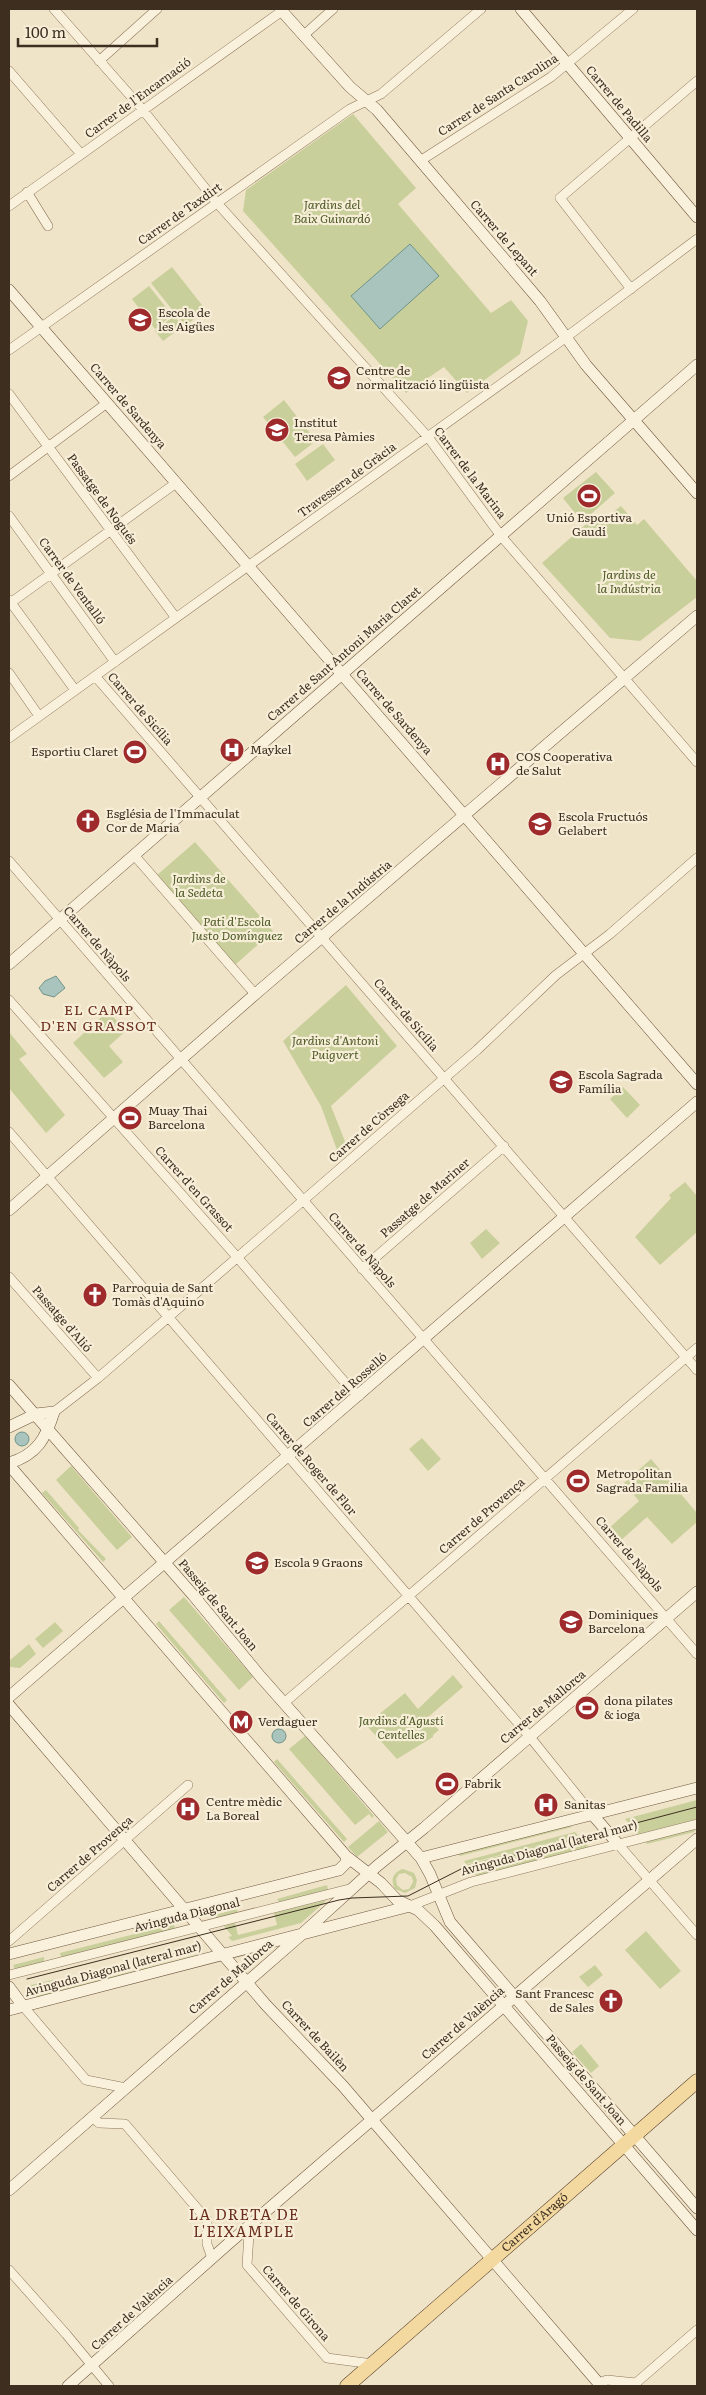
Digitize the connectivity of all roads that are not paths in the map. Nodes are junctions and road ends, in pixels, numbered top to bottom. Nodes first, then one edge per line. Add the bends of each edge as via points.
1 (54, 9) edge
2 (157, 9) edge
3 (333, 9) edge
4 (481, 9) edge
5 (521, 9) edge
6 (632, 9) edge
7 (281, 10) edge
8 (304, 34) junction
9 (99, 61) junction
10 (568, 65) junction
11 (9, 71) edge
12 (697, 81) edge
13 (366, 100) junction
14 (143, 110) junction
15 (631, 139) junction
16 (81, 154) junction
17 (420, 161) junction
18 (27, 192) junction
19 (217, 203) junction
20 (9, 206) edge
21 (697, 217) edge
22 (48, 226) dead end
23 (697, 239) edge
24 (631, 289) junction
25 (9, 290) edge
26 (41, 327) junction
27 (565, 338) junction
28 (9, 350) edge
29 (697, 365) edge
30 (9, 394) edge
31 (107, 404) junction
32 (634, 419) junction
33 (428, 437) junction
34 (49, 448) junction
35 (9, 476) edge
36 (176, 483) junction
37 (697, 493) edge
38 (9, 516) edge
39 (109, 532) junction
40 (501, 536) junction
41 (249, 566) junction
42 (52, 573) junction
43 (9, 602) edge
44 (697, 616) edge
45 (176, 618) junction
46 (115, 662) junction
47 (9, 673) edge
48 (343, 674) junction
49 (95, 676) junction
50 (623, 678) junction
51 (76, 690) junction
52 (39, 716) junction
53 (9, 738) edge
54 (697, 762) edge
55 (200, 797) junction
56 (466, 816) junction
57 (134, 855) junction
58 (697, 858) edge
59 (9, 861) edge
60 (59, 920) junction
61 (322, 937) junction
62 (583, 953) junction
63 (9, 964) edge
64 (255, 994) junction
65 (9, 1000) edge
66 (180, 1059) junction
67 (444, 1078) junction
68 (697, 1084) edge
69 (697, 1102) edge
70 (113, 1118) junction
71 (9, 1132) edge
72 (504, 1146) junction
73 (46, 1176) junction
74 (302, 1201) junction
75 (9, 1210) edge
76 (564, 1215) junction
77 (238, 1257) junction
78 (362, 1269) junction
79 (9, 1277) edge
80 (168, 1317) junction
81 (423, 1339) junction
82 (697, 1348) edge
83 (686, 1357) junction
84 (697, 1370) edge
85 (98, 1378) junction
86 (9, 1384) edge
87 (359, 1396) junction
88 (54, 1412) junction
89 (36, 1414) junction
90 (9, 1426) edge
91 (49, 1429) junction
92 (288, 1457) junction
93 (9, 1464) edge
94 (546, 1478) junction
95 (165, 1564) junction
96 (697, 1592) edge
97 (408, 1596) junction
98 (123, 1600) junction
99 (667, 1618) junction
100 (697, 1654) edge
101 (9, 1697) edge
102 (284, 1703) junction
103 (9, 1705) edge
104 (530, 1737) junction
105 (188, 1785) dead end
106 (697, 1788) edge
107 (592, 1814) junction
108 (697, 1824) edge
109 (697, 1839) edge
110 (125, 1840) junction
111 (406, 1842) junction
112 (618, 1844) junction
113 (346, 1856) junction
114 (421, 1858) junction
115 (372, 1877) junction
116 (650, 1881) junction
117 (354, 1888) junction
118 (437, 1891) junction
119 (410, 1906) junction
120 (184, 1910) junction
121 (199, 1926) junction
122 (302, 1935) junction
123 (697, 1935) edge
124 (9, 1941) edge
125 (9, 1954) edge
126 (223, 1955) junction
127 (9, 1975) edge
128 (247, 1981) junction
129 (9, 1987) edge
130 (514, 1997) junction
131 (23, 2006) junction
132 (504, 2006) junction
133 (9, 2010) edge
134 (697, 2081) edge
135 (126, 2088) junction
136 (96, 2120) junction
137 (372, 2120) junction
138 (636, 2136) junction
139 (625, 2146) junction
140 (9, 2190) edge
141 (697, 2208) edge
142 (697, 2230) edge
143 (248, 2232) junction
144 (212, 2258) junction
145 (493, 2260) junction
146 (9, 2270) edge
147 (697, 2330) edge
148 (373, 2364) junction
149 (92, 2367) junction
150 (600, 2385) edge
151 (68, 2386) edge
152 (109, 2386) edge
153 (347, 2386) edge

1 - 9 street, Carrer de la Marina
2 - 9 street
3 - 8 street
4 - 13 street, Carrer de Taxdirt via 381,94
5 - 10 street, Carrer de Padilla
6 - 10 street, Carrer de Santa Carolina
7 - 8 street, Carrer de Lepant
7 - 14 street, Carrer de l'Encarnació
8 - 13 street, Carrer de Lepant
9 - 14 street, Carrer de la Marina
10 - 15 street, Carrer de Padilla
10 - 17 street, Carrer de Santa Carolina
11 - 16 street
12 - 15 street
13 - 17 street, Carrer de Lepant
13 - 19 street, Carrer de Taxdirt
14 - 16 street, Carrer de l'Encarnació
14 - 19 street, Carrer de la Marina
15 - 21 street, Carrer de Padilla
15 - 24 street via 560,198
16 - 18 street, Carrer de l'Encarnació
17 - 27 street, Carrer de Lepant via 542,303
18 - 20 street, Carrer de l'Encarnació
18 - 22 street
19 - 26 street, Carrer de Taxdirt
19 - 33 street, Carrer de la Marina
23 - 24 street, Travessera de Gràcia
24 - 27 street, Travessera de Gràcia
25 - 26 street, Carrer de Sardenya
26 - 28 street, Carrer de Taxdirt
26 - 31 street, Carrer de Sardenya
27 - 32 street, Carrer de Lepant
27 - 33 street, Travessera de Gràcia
29 - 32 street, Carrer de Sant Antoni Maria Claret
30 - 34 street, Passatge de Nogués
31 - 34 street
31 - 36 street, Carrer de Sardenya
32 - 37 street, Carrer de Lepant
32 - 40 street, Carrer de Sant Antoni Maria Claret
33 - 40 street, Carrer de la Marina
33 - 41 street, Travessera de Gràcia
34 - 35 street
34 - 39 street, Passatge de Nogués
36 - 39 street
36 - 41 street, Carrer de Sardenya
38 - 42 street, Carrer de Ventalló
39 - 42 street
39 - 45 street, Passatge de Nogués
40 - 48 street, Carrer de Sant Antoni Maria Claret
40 - 50 street, Carrer de la Marina
41 - 45 street, Travessera de Gràcia
41 - 48 street, Carrer de Sardenya
42 - 43 street
42 - 46 street, Carrer de Ventalló
43 - 51 street
44 - 50 street, Carrer de la Indústria
45 - 46 street, Travessera de Gràcia
46 - 49 street, Travessera de Gràcia
47 - 52 street
48 - 55 street, Carrer de Sant Antoni Maria Claret
48 - 56 street, Carrer de Sardenya
49 - 51 street, Travessera de Gràcia
49 - 55 street, Carrer de Sicília
50 - 54 street, Carrer de la Marina
50 - 56 street, Carrer de la Indústria
51 - 52 street, Travessera de Gràcia
52 - 53 street, Travessera de Gràcia
55 - 57 street, Carrer de Sant Antoni Maria Claret
55 - 61 street, Carrer de Sicília
56 - 61 street, Carrer de la Indústria
56 - 62 street, Carrer de Sardenya
57 - 60 street, Carrer de Sant Antoni Maria Claret
57 - 64 street
58 - 62 street, Carrer de Còrsega via 610,934
59 - 60 street, Carrer de Nàpols
60 - 63 street, Carrer de Sant Antoni Maria Claret
60 - 66 street, Carrer de Nàpols
61 - 64 street, Carrer de la Indústria
61 - 67 street, Carrer de Sicília
62 - 67 street, Carrer de Còrsega
62 - 68 street, Carrer de Sardenya
64 - 66 street, Carrer de la Indústria
65 - 70 street, Carrer d'en Grassot
66 - 70 street, Carrer de la Indústria
66 - 74 street, Carrer de Nàpols
67 - 72 street, Carrer de Sicília
67 - 74 street, Carrer de Còrsega
69 - 76 street, Carrer del Rosselló
70 - 73 street, Carrer de la Indústria
70 - 77 street, Carrer d'en Grassot
71 - 73 street, Carrer de Roger de Flor
72 - 76 street, Carrer de Sicília
72 - 78 street, Passatge de Mariner
73 - 75 street, Carrer de la Indústria
73 - 80 street, Carrer de Roger de Flor
74 - 77 street, Carrer de Còrsega
74 - 78 street, Carrer de Nàpols
76 - 81 street, Carrer del Rosselló
76 - 83 street, Carrer de Sicília
77 - 80 street, Carrer de Còrsega
77 - 87 street, Carrer d'en Grassot
78 - 81 street, Carrer de Nàpols
79 - 85 street, Passatge d'Alió
80 - 85 street, Carrer de Còrsega
80 - 92 street, Carrer de Roger de Flor
81 - 87 street, Carrer del Rosselló
81 - 94 street, Carrer de Nàpols
82 - 83 street, Carrer de Provença
83 - 84 street, Carrer de Sicília
83 - 94 street, Carrer de Provença
85 - 88 street, Carrer de Còrsega
86 - 89 street, Passeig de Sant Joan
87 - 92 street, Carrer del Rosselló
88 - 89 street
88 - 91 street
89 - 90 street
89 - 91 street, Passeig de Sant Joan
91 - 93 street via 32,1453
91 - 95 street, Passeig de Sant Joan
92 - 95 street, Carrer del Rosselló
92 - 97 street, Carrer de Roger de Flor
93 - 98 street
94 - 97 street, Carrer de Provença
94 - 99 street, Carrer de Nàpols
95 - 98 street, Carrer del Rosselló
95 - 102 street, Passeig de Sant Joan
96 - 99 street, Carrer de Mallorca
97 - 102 street, Carrer de Provença
97 - 104 street, Carrer de Roger de Flor
98 - 101 street, Carrer del Rosselló
98 - 113 street
99 - 100 street, Carrer de Nàpols
99 - 104 street, Carrer de Mallorca
102 - 111 street, Passeig de Sant Joan
103 - 110 street, Carrer de Bailèn
104 - 107 street, Carrer de Roger de Flor
104 - 111 street, Carrer de Mallorca
105 - 110 street, Carrer de Provença
106 - 107 street
107 - 112 street
107 - 114 street
108 - 112 street, Avinguda Diagonal (lateral mar)
109 - 116 street, Carrer de València
110 - 120 street, Carrer de Bailèn
110 - 124 street, Carrer de Provença
111 - 114 street, Passeig de Sant Joan
111 - 115 street, Carrer de Mallorca
112 - 116 street
112 - 118 street, Avinguda Diagonal (lateral mar)
113 - 115 street
113 - 120 street via 347,1862 340,1870
114 - 118 street, Passeig de Sant Joan
115 - 117 street
115 - 119 street, Passeig de Sant Joan via 396,1900
116 - 123 street
116 - 130 street, Carrer de València
117 - 121 street, Avinguda Diagonal
117 - 122 street, Carrer de Mallorca
118 - 119 street, Avinguda Diagonal (lateral mar)
118 - 130 street, Passeig de Sant Joan via 450,1922
119 - 122 street, Avinguda Diagonal (lateral mar)
119 - 132 street, Passeig de Sant Joan via 435,1926
120 - 121 street, Carrer de Bailèn
120 - 125 street
121 - 126 street, Carrer de Bailèn
121 - 127 street, Avinguda Diagonal
122 - 126 street, Avinguda Diagonal (lateral mar)
122 - 128 street, Carrer de Mallorca
126 - 128 street, Carrer de Bailèn
126 - 131 street, Avinguda Diagonal (lateral mar)
128 - 135 street, Carrer de Mallorca
128 - 137 street, Carrer de Bailèn
129 - 131 street
130 - 132 street, Carrer de València
130 - 138 street, Passeig de Sant Joan
131 - 133 street, Avinguda Diagonal (lateral mar)
131 - 135 street via 86,2080
132 - 137 street, Carrer de València
132 - 139 street, Passeig de Sant Joan
134 - 138 main road, Carrer d'Aragó
135 - 136 street, Carrer de Mallorca
136 - 140 street, Carrer de Mallorca
136 - 144 street via 125,2124 207,2220 207,2244
137 - 143 street, Carrer de València
137 - 145 street, Carrer de Bailèn
138 - 139 main road, Carrer d'Aragó
138 - 141 street, Passeig de Sant Joan
139 - 142 street, Passeig de Sant Joan
139 - 145 main road, Carrer d'Aragó
143 - 144 street, Carrer de València
143 - 148 street, Carrer de Girona via 247,2264 328,2358
144 - 149 street, Carrer de València
145 - 148 main road, Carrer d'Aragó
145 - 150 street, Carrer de Bailèn
146 - 149 street
147 - 150 street via 636,2383 608,2380
148 - 153 main road, Carrer d'Aragó
149 - 151 street, Carrer de València
149 - 152 street

